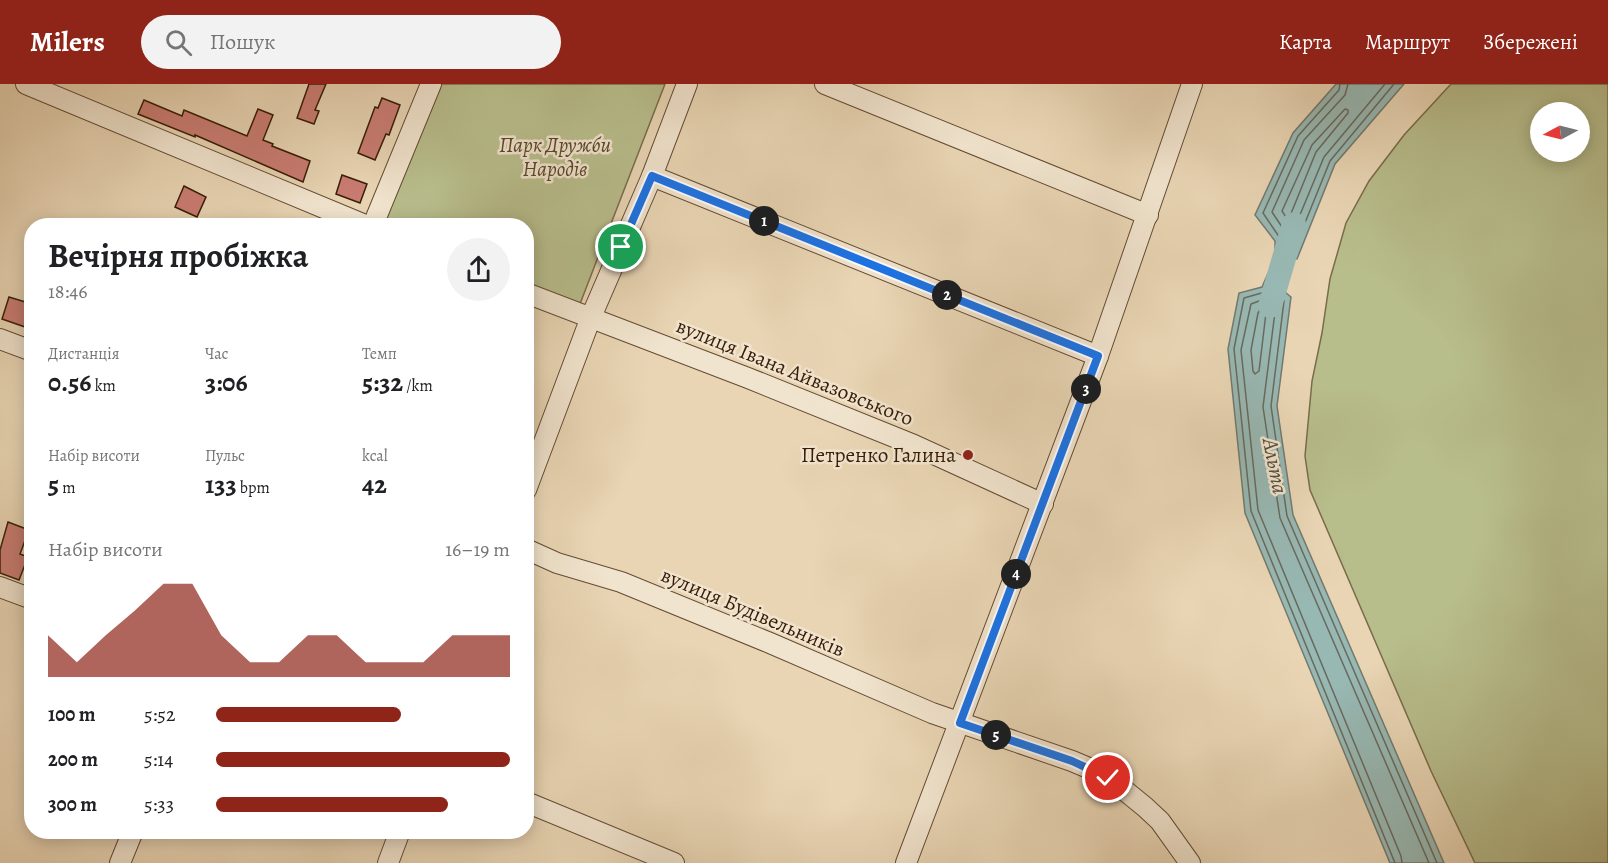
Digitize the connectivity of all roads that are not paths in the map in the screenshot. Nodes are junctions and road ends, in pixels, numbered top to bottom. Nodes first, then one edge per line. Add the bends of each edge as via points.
1 (26, 84) edge
2 (687, 84) edge
3 (825, 84) edge
4 (1192, 84) edge
5 (428, 85) edge
6 (58, 90) edge
7 (652, 176) junction
8 (1148, 215) junction
9 (349, 218) edge
10 (376, 218) edge
11 (534, 296) edge
12 (591, 317) junction
13 (0, 339) edge
14 (24, 348) edge
15 (1098, 356) junction
16 (534, 469) edge
17 (1043, 504) junction
18 (534, 553) edge
19 (0, 587) edge
20 (24, 596) edge
21 (960, 723) junction
22 (534, 805) edge
23 (130, 839) edge
24 (397, 839) edge
25 (120, 863) edge
26 (388, 863) edge
27 (674, 863) edge
28 (906, 863) edge
29 (1190, 863) edge

1 - 6 street
2 - 7 street
3 - 8 street
4 - 8 street
5 - 10 street
6 - 9 street
7 - 12 street
7 - 15 street
8 - 15 street
11 - 12 street, вулиця Івана Айвазовського
12 - 16 street
12 - 17 street, вулиця Івана Айвазовського via 914,445
13 - 14 street
15 - 17 street
17 - 21 street
18 - 21 street, вулиця Будівельників via 621,582
19 - 20 street
21 - 28 street
21 - 29 street, вулиця Будівельників via 1098,772 1152,814
22 - 27 street
23 - 25 street
24 - 26 street

